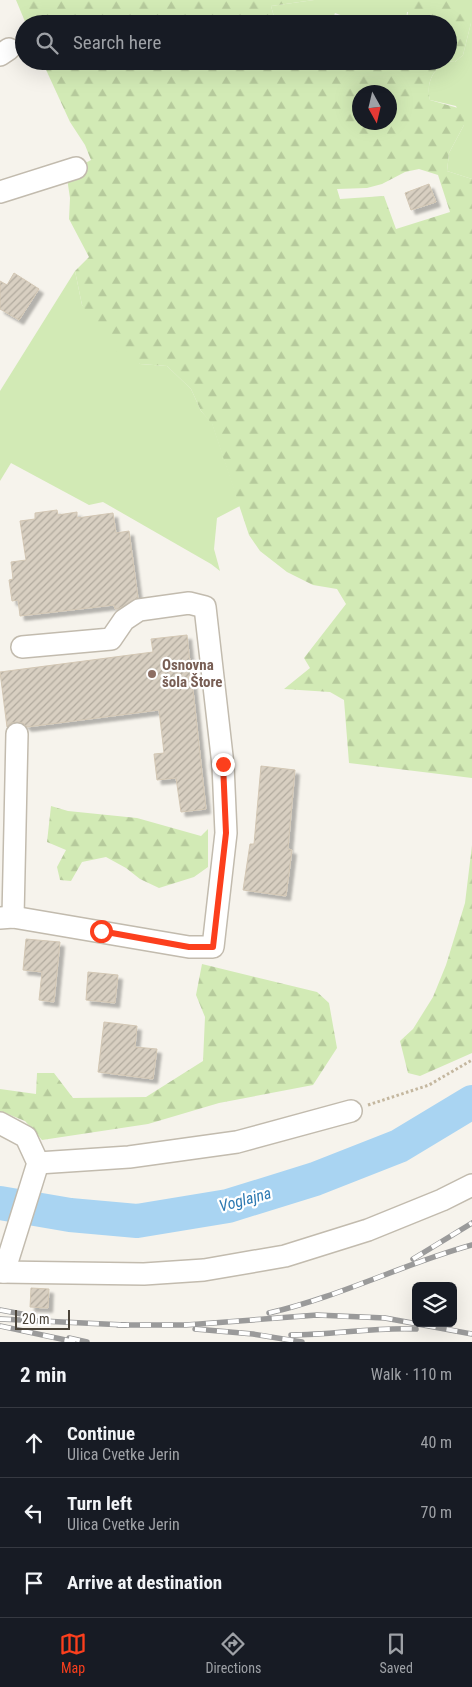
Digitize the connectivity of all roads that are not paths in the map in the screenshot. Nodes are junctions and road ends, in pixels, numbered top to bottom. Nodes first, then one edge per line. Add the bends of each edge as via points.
1 (76, 168) dead end
2 (0, 192) edge
3 (22, 647) dead end
4 (17, 734) dead end
5 (6, 918) edge
6 (350, 1111) road end
7 (0, 1123) edge
8 (38, 1163) junction
9 (472, 1185) edge
10 (2, 1272) edge

1 - 2 street
3 - 5 street via 111,639 124,620 139,610 189,603 205,607 223,764 226,833 213,947 189,947
4 - 5 street
6 - 8 street via 237,1142 130,1157
7 - 8 street via 26,1137
8 - 10 street
9 - 10 street via 368,1230 285,1256 204,1270 144,1274

